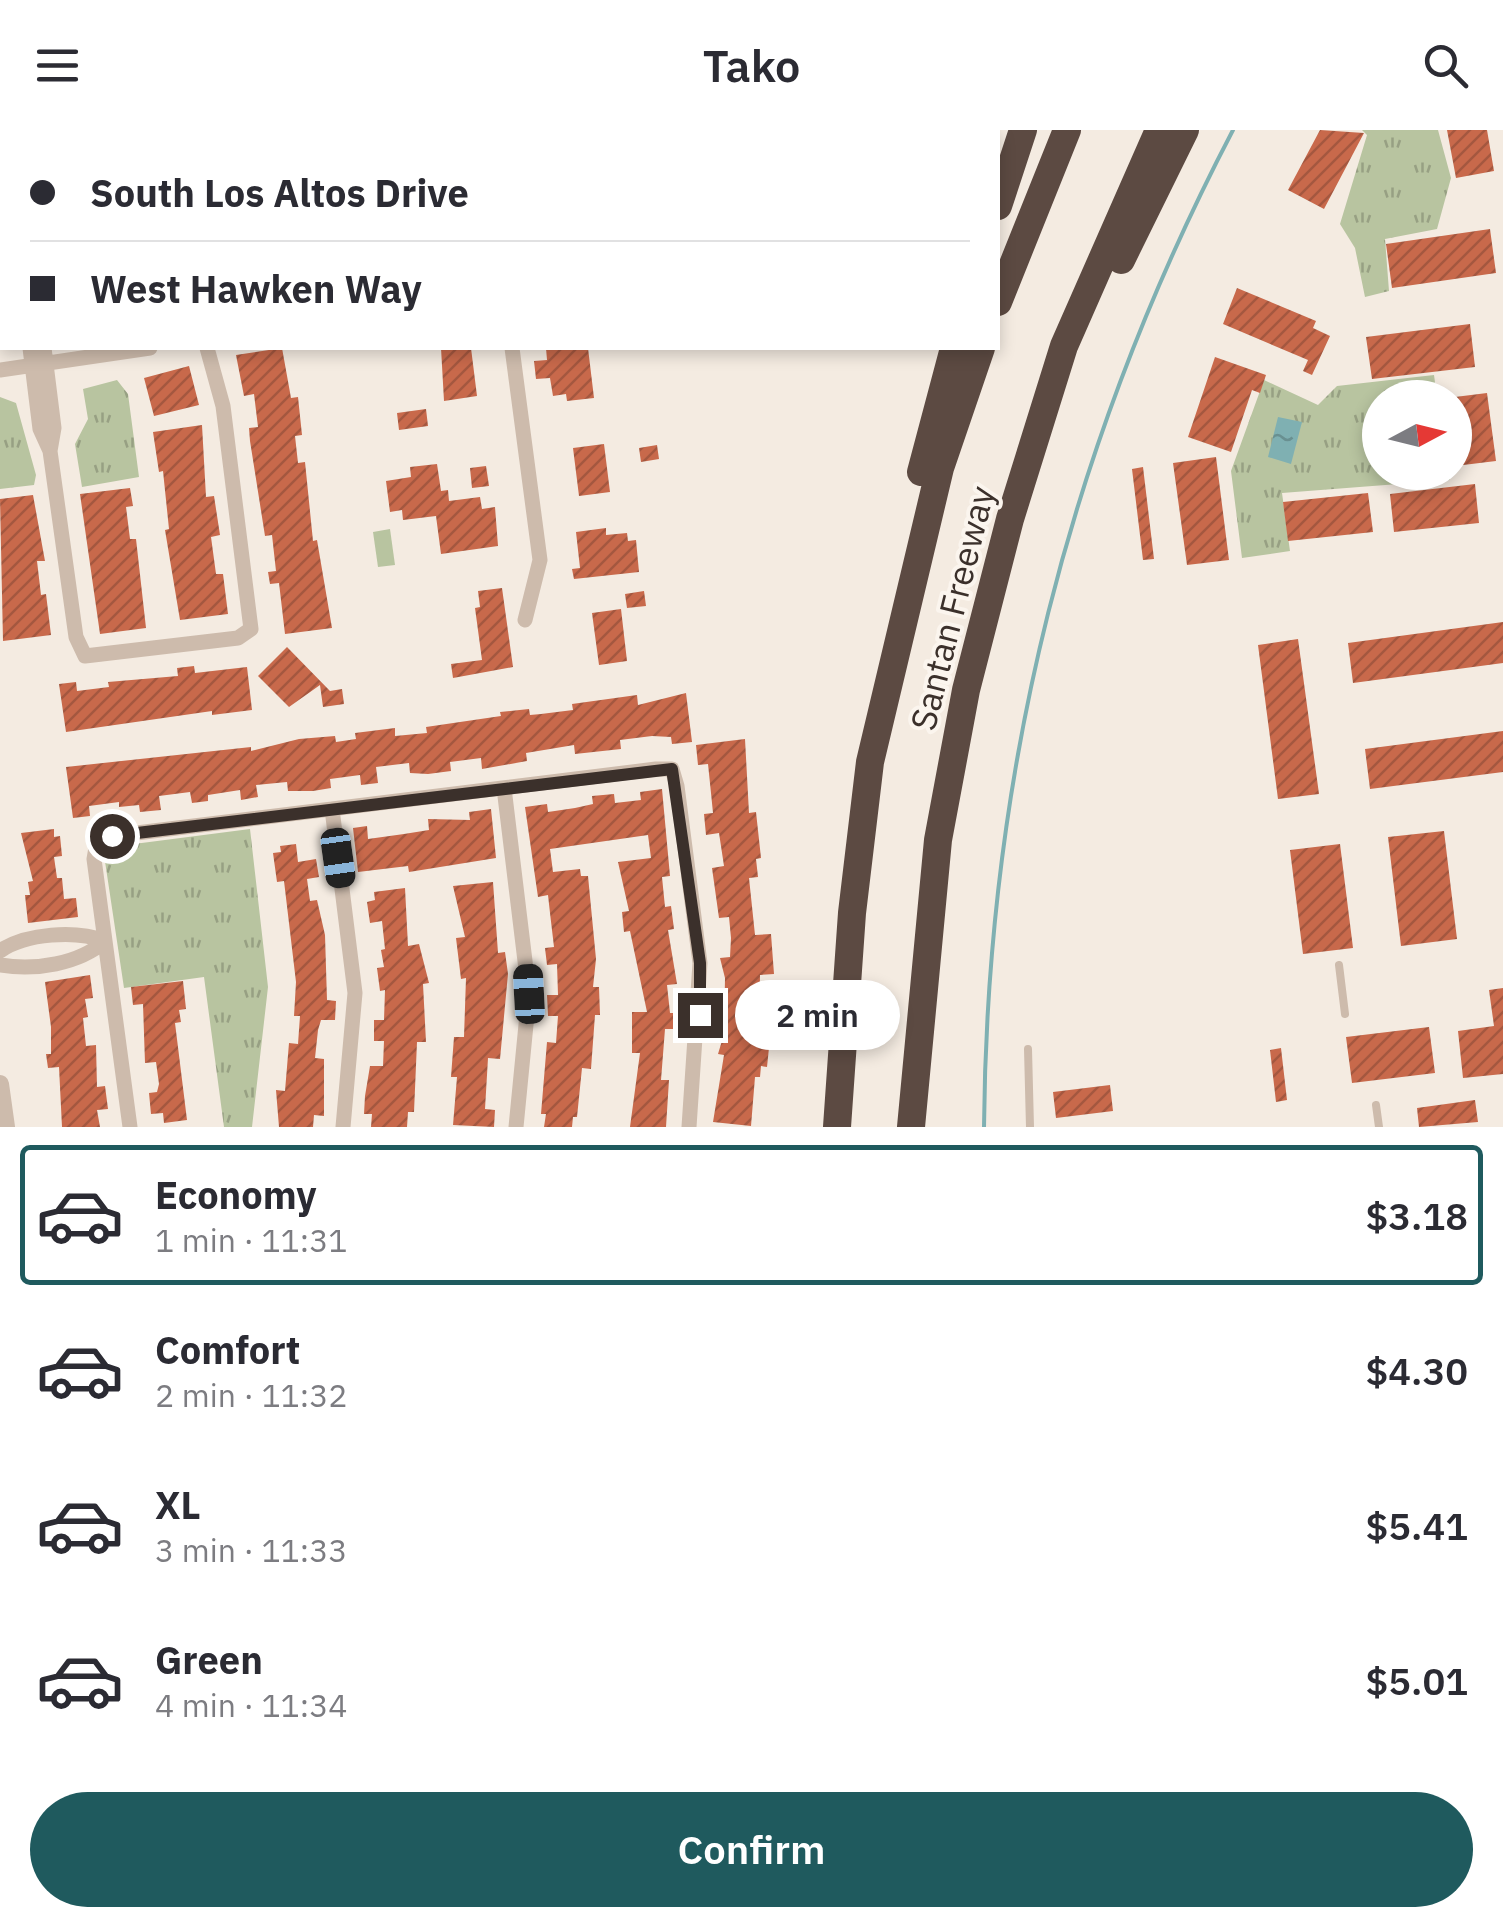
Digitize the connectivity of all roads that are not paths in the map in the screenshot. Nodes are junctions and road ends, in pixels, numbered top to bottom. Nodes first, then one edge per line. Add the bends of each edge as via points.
1 (1022, 130) edge
2 (1067, 130) edge
3 (1158, 130) edge
4 (1186, 130) edge
5 (1000, 200) edge
6 (1000, 297) edge
7 (130, 350) edge
8 (512, 350) edge
9 (953, 350) edge
10 (980, 350) edge
11 (209, 353) edge
12 (41, 359) edge
13 (0, 370) edge
14 (1010, 519) junction
15 (525, 620) dead end
16 (870, 762) junction
17 (504, 788) junction
18 (332, 810) junction
19 (105, 941) junction
20 (0, 951) edge
21 (0, 965) edge
22 (1339, 965) dead end
23 (1345, 1014) dead end
24 (1028, 1049) dead end
25 (0, 1084) edge
26 (1376, 1106) dead end
27 (6, 1127) edge
28 (130, 1127) edge
29 (343, 1127) edge
30 (516, 1127) edge
31 (689, 1127) edge
32 (837, 1127) edge
33 (911, 1127) edge
34 (1030, 1127) edge
35 (1378, 1127) edge

1 - 5 highway
2 - 6 highway
3 - 14 highway, Santan Freeway via 1064,346
4 - 14 highway via 1092,321
7 - 12 street
8 - 15 street via 540,560
9 - 16 highway via 916,489
10 - 16 highway, Santan Freeway via 940,468
11 - 12 street via 223,406 252,629 238,638 85,656 76,636
12 - 13 street
14 - 33 highway, Santan Freeway via 966,690 938,840
16 - 32 highway, Santan Freeway
17 - 18 street
17 - 30 street via 529,994
17 - 31 street via 672,769 700,963
18 - 19 street via 97,842
18 - 29 street via 355,993
19 - 20 street via 84,933 12,943
19 - 21 street via 86,958
19 - 28 street
22 - 23 lane
24 - 34 lane
25 - 27 street
26 - 35 lane

